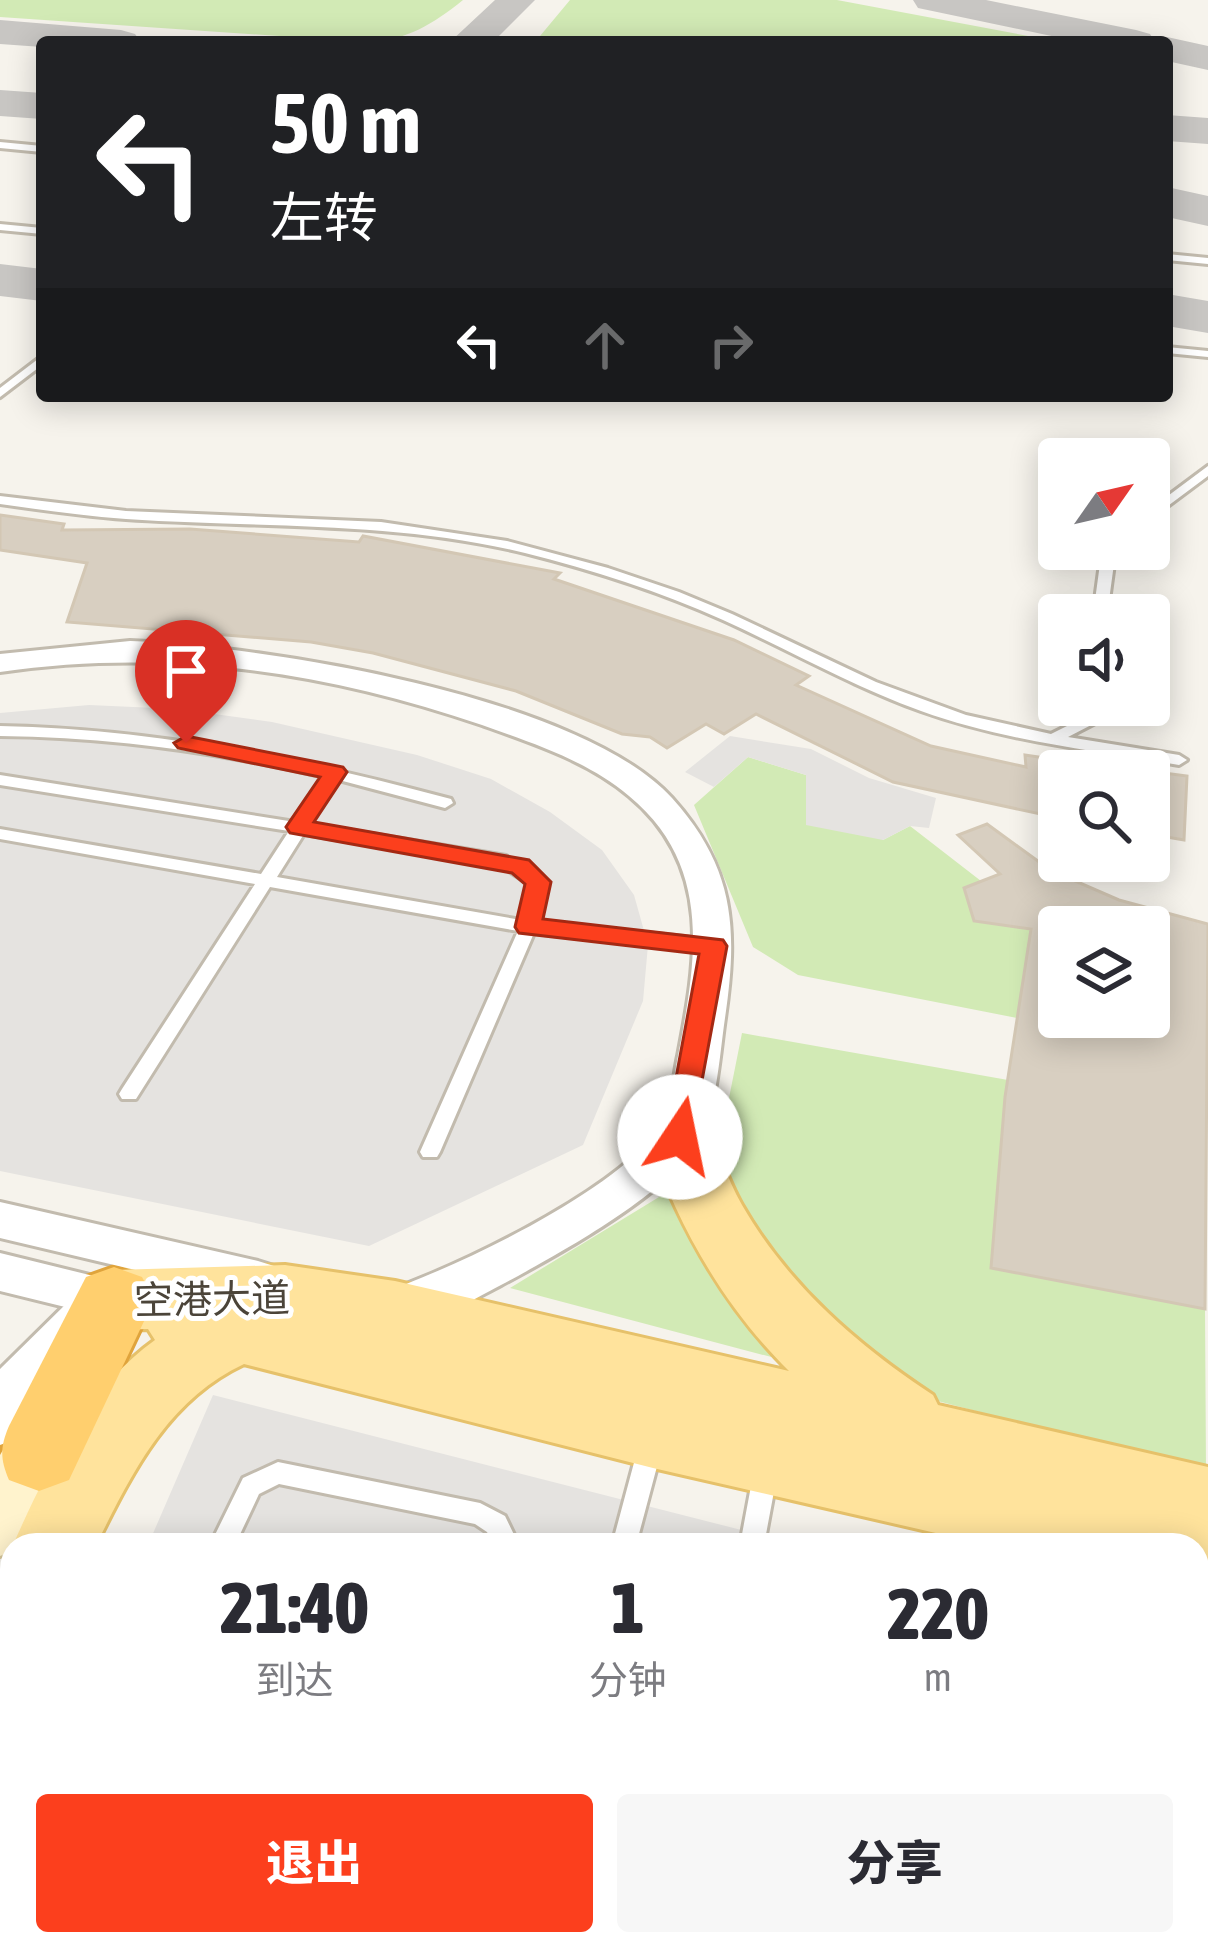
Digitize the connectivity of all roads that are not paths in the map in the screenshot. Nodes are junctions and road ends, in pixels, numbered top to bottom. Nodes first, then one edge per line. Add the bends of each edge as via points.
1 (0, 145) edge
2 (36, 148) edge
3 (0, 227) edge
4 (36, 230) edge
5 (1173, 257) edge
6 (1207, 261) edge
7 (1173, 351) edge
8 (1206, 354) edge
9 (36, 364) edge
10 (0, 394) edge
11 (1208, 470) edge
12 (0, 500) edge
13 (1170, 500) edge
14 (0, 664) edge
15 (1072, 726) edge
16 (1106, 726) edge
17 (0, 731) edge
18 (1054, 738) junction
19 (1120, 750) edge
20 (1129, 750) edge
21 (1170, 758) edge
22 (1179, 760) dead end
23 (335, 772) junction
24 (0, 780) edge
25 (446, 803) dead end
26 (299, 827) junction
27 (0, 834) edge
28 (266, 880) junction
29 (528, 927) junction
30 (714, 946) junction
31 (129, 1094) dead end
32 (680, 1137) junction
33 (430, 1152) dead end
34 (0, 1220) edge
35 (0, 1272) edge
36 (114, 1300) junction
37 (395, 1311) junction
38 (239, 1333) junction
39 (653, 1434) junction
40 (20, 1435) edge
41 (942, 1441) junction
42 (768, 1459) junction
43 (1208, 1504) edge
44 (0, 1522) edge
45 (61, 1533) edge
46 (228, 1533) edge
47 (501, 1533) edge
48 (627, 1533) edge
49 (754, 1533) edge
50 (1100, 1533) edge

1 - 2 lane
3 - 4 lane
5 - 6 lane
7 - 8 lane
9 - 10 lane
11 - 13 lane
12 - 18 lane via 98,516 369,526 502,544 696,603 923,707
14 - 30 street via 128,652 277,662 371,680 547,738 620,772 669,816 700,875
15 - 18 lane
16 - 20 lane
17 - 23 lane via 141,737
18 - 19 lane
21 - 22 lane
23 - 25 lane
23 - 26 lane
24 - 26 lane
26 - 28 lane
26 - 29 lane via 520,866 538,882
27 - 28 lane
28 - 29 lane
28 - 31 lane
29 - 30 lane
29 - 33 lane
30 - 32 street
32 - 37 street via 603,1201 531,1245
32 - 41 main road via 697,1191 772,1304 827,1363
34 - 37 street
35 - 36 street
36 - 37 main road, 空港大道 via 285,1295
36 - 38 main road, 空港大道
36 - 40 highway
37 - 38 main road via 314,1315
37 - 41 main road, 空港大道
38 - 39 main road, 空港大道
38 - 45 main road via 175,1363 146,1388
39 - 42 main road, 空港大道
39 - 48 lane
40 - 44 main road
41 - 43 main road, 空港大道
42 - 49 lane
42 - 50 main road, 空港大道
46 - 47 lane via 251,1486 278,1473 481,1514

